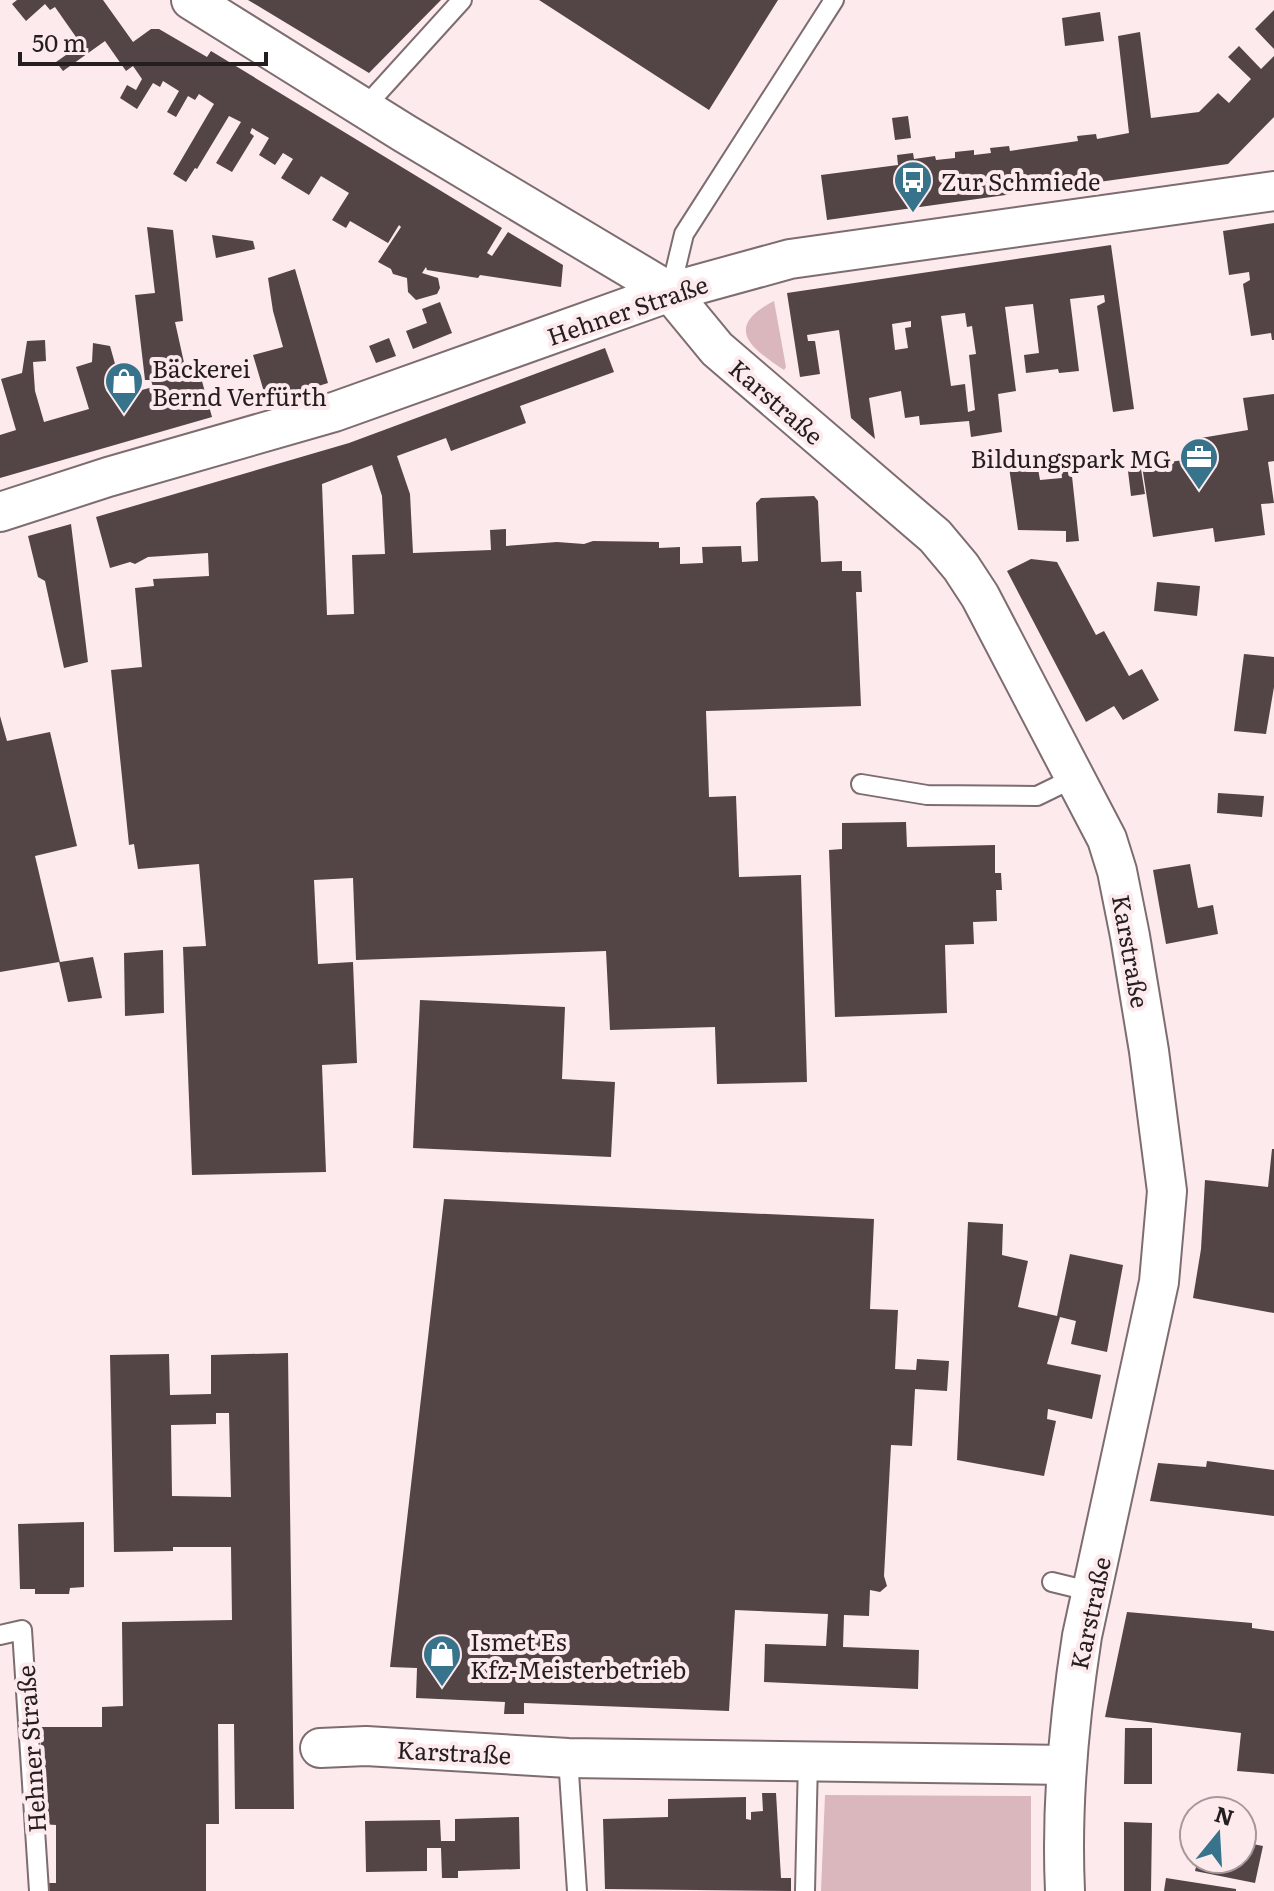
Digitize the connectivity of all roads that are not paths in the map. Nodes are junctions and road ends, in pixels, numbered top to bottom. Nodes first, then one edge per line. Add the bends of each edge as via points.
1 (191, 0) edge
2 (462, 0) edge
3 (834, 0) edge
4 (364, 108) junction
5 (1274, 191) edge
6 (670, 292) junction
7 (0, 512) edge
8 (1076, 777) junction
9 (861, 784) dead end
10 (1052, 1582) dead end
11 (1093, 1592) junction
12 (0, 1635) edge
13 (320, 1748) dead end
14 (568, 1758) junction
15 (808, 1760) junction
16 (1067, 1765) junction
17 (39, 1891) edge
18 (577, 1891) edge
19 (805, 1891) edge
20 (1065, 1891) edge

1 - 4 street, Karstraße
2 - 4 lane
3 - 6 lane via 684,234
4 - 6 street, Karstraße
5 - 6 street, Hehner Straße via 790,259
6 - 7 street, Hehner Straße via 334,412
6 - 8 street, Karstraße via 717,349 935,536 980,596
8 - 9 lane via 1037,796 927,795
8 - 11 street, Karstraße via 1117,871 1167,1191 1159,1282
10 - 11 lane
11 - 16 street, Karstraße via 1074,1688
12 - 17 lane, Hehner Straße via 22,1630
13 - 14 street, Karstraße
14 - 15 street, Karstraße
14 - 18 lane
15 - 16 street, Karstraße
15 - 19 lane
16 - 20 street, Karstraße

